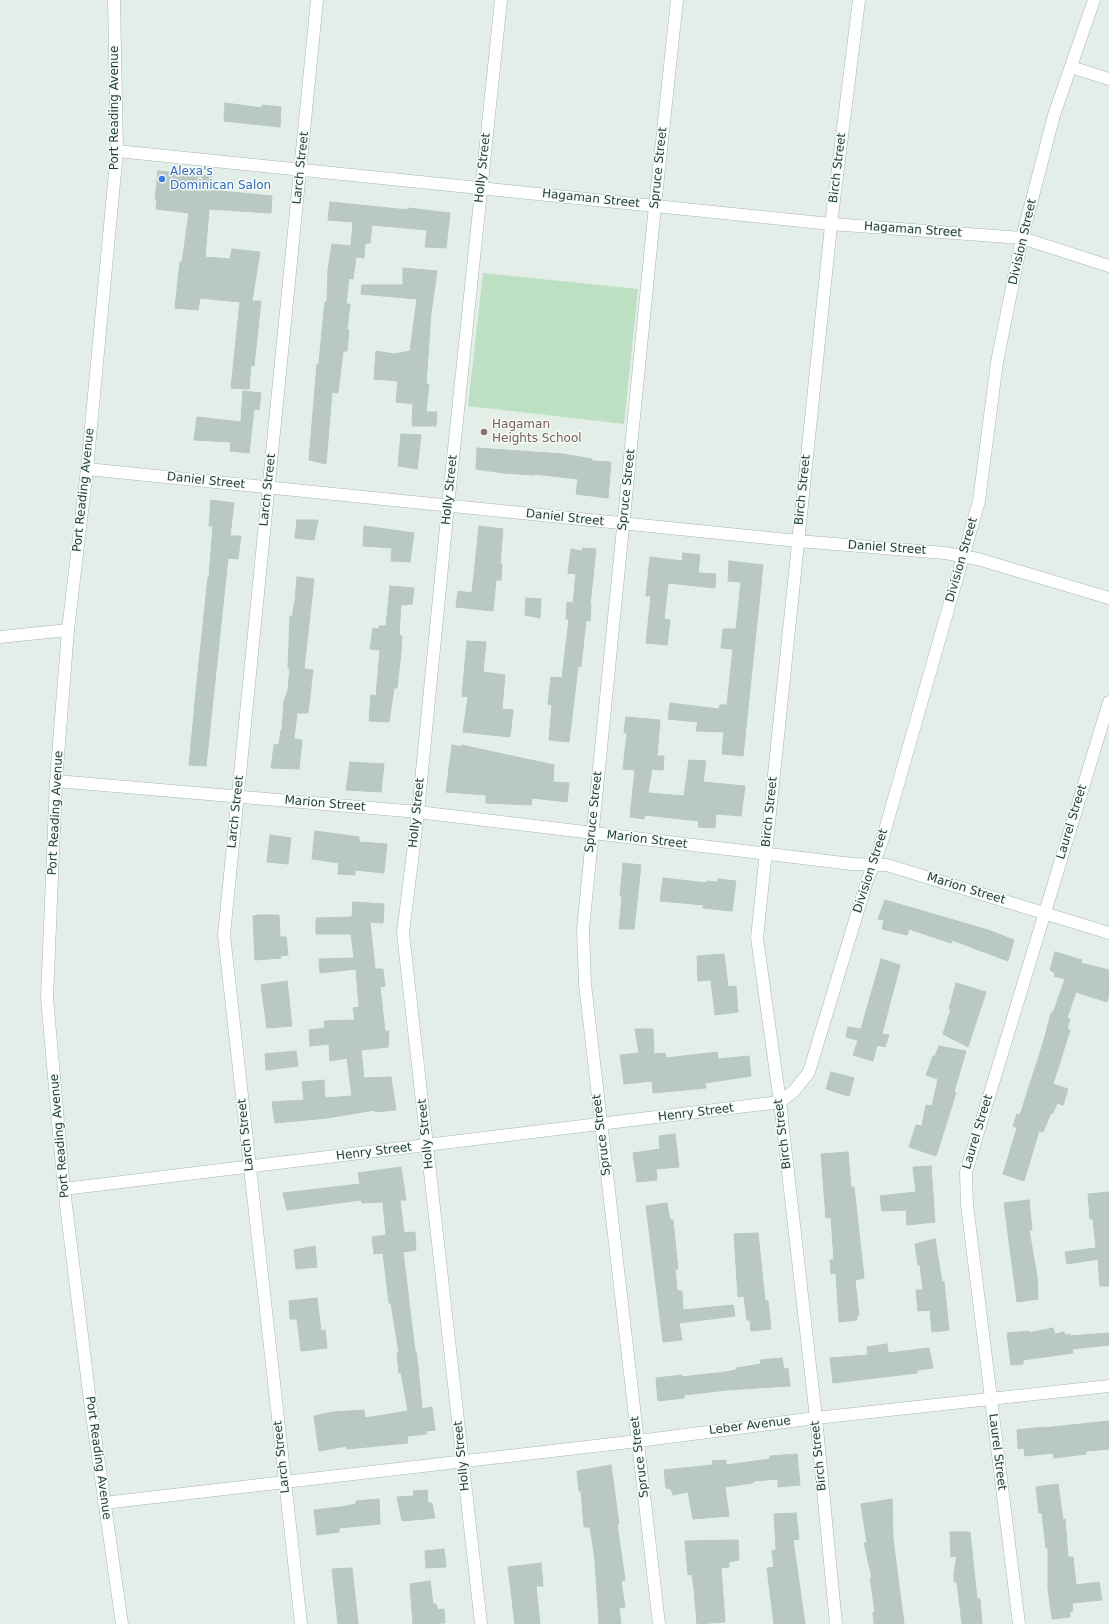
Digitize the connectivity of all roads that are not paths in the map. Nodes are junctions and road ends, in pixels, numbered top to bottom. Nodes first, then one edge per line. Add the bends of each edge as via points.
1 (114, 0) edge
2 (318, 0) edge
3 (501, 0) edge
4 (677, 0) edge
5 (859, 0) edge
6 (1094, 0) edge
7 (1071, 67) junction
8 (1109, 79) edge
9 (117, 151) junction
10 (300, 169) junction
11 (481, 188) junction
12 (655, 206) junction
13 (831, 224) junction
14 (1022, 238) junction
15 (1109, 266) edge
16 (87, 469) junction
17 (268, 487) junction
18 (448, 506) junction
19 (623, 524) junction
20 (798, 542) junction
21 (963, 557) junction
22 (1109, 598) edge
23 (68, 630) junction
24 (0, 637) edge
25 (1109, 702) edge
26 (56, 781) junction
27 (237, 796) junction
28 (418, 812) junction
29 (592, 833) junction
30 (766, 854) junction
31 (873, 865) junction
32 (1045, 914) junction
33 (1109, 933) edge
34 (780, 1102) junction
35 (601, 1125) junction
36 (427, 1145) junction
37 (250, 1167) junction
38 (64, 1189) junction
39 (1109, 1386) edge
40 (991, 1400) junction
41 (816, 1418) junction
42 (638, 1441) junction
43 (462, 1461) junction
44 (285, 1482) junction
45 (104, 1503) junction
46 (122, 1624) edge
47 (301, 1624) edge
48 (481, 1624) edge
49 (659, 1624) edge
50 (836, 1624) edge
51 (1019, 1624) edge

1 - 9 street, Port Reading Avenue
2 - 10 street, Larch Street
3 - 11 street, Holly Street
4 - 12 street, Spruce Street
5 - 13 street, Birch Street
6 - 7 street, Division Street
7 - 8 street
7 - 14 street, Division Street via 1054,115
9 - 10 street, Hagaman Street
9 - 16 street, Port Reading Avenue
10 - 11 street, Hagaman Street
10 - 17 street, Larch Street
11 - 12 street, Hagaman Street
11 - 18 street, Holly Street
12 - 13 street, Hagaman Street
12 - 19 street, Spruce Street
13 - 14 street, Hagaman Street
13 - 20 street, Birch Street
14 - 15 street, Hagaman Street
14 - 21 street, Division Street via 997,362 979,501
16 - 17 street, Daniel Street
16 - 23 street, Port Reading Avenue
17 - 18 street, Daniel Street
17 - 27 street, Larch Street
18 - 19 street, Daniel Street
18 - 28 street, Holly Street
19 - 20 street, Daniel Street
19 - 29 street, Spruce Street
20 - 21 street, Daniel Street via 945,553
20 - 30 street, Birch Street
21 - 22 street, Daniel Street via 978,558
21 - 31 street, Division Street
23 - 24 street
23 - 26 street, Port Reading Avenue
25 - 32 street, Laurel Street
26 - 27 street, Marion Street
26 - 38 street, Port Reading Avenue via 47,998
27 - 28 street, Marion Street
27 - 37 street, Larch Street via 224,935
28 - 29 street, Marion Street
28 - 36 street, Holly Street via 403,933
29 - 30 street, Marion Street
29 - 35 street, Spruce Street via 583,929 585,984
30 - 31 street, Marion Street
30 - 34 street, Birch Street via 757,938
31 - 32 street, Marion Street via 887,865
31 - 34 street, Division Street via 808,1072 794,1092
32 - 33 street, Marion Street
32 - 40 street, Laurel Street via 966,1172 967,1205
34 - 35 street, Henry Street
34 - 41 street, Birch Street
35 - 36 street, Henry Street
35 - 42 street, Spruce Street
36 - 37 street, Henry Street
36 - 43 street, Holly Street
37 - 38 street, Henry Street
37 - 44 street, Larch Street
38 - 45 street, Port Reading Avenue
39 - 40 street, Leber Avenue
40 - 41 street, Leber Avenue
40 - 51 street, Laurel Street
41 - 42 street, Leber Avenue
41 - 50 street, Birch Street
42 - 43 street, Leber Avenue
42 - 49 street, Spruce Street
43 - 44 street, Leber Avenue
43 - 48 street, Holly Street
44 - 45 street, Leber Avenue
44 - 47 street, Larch Street
45 - 46 street, Port Reading Avenue

